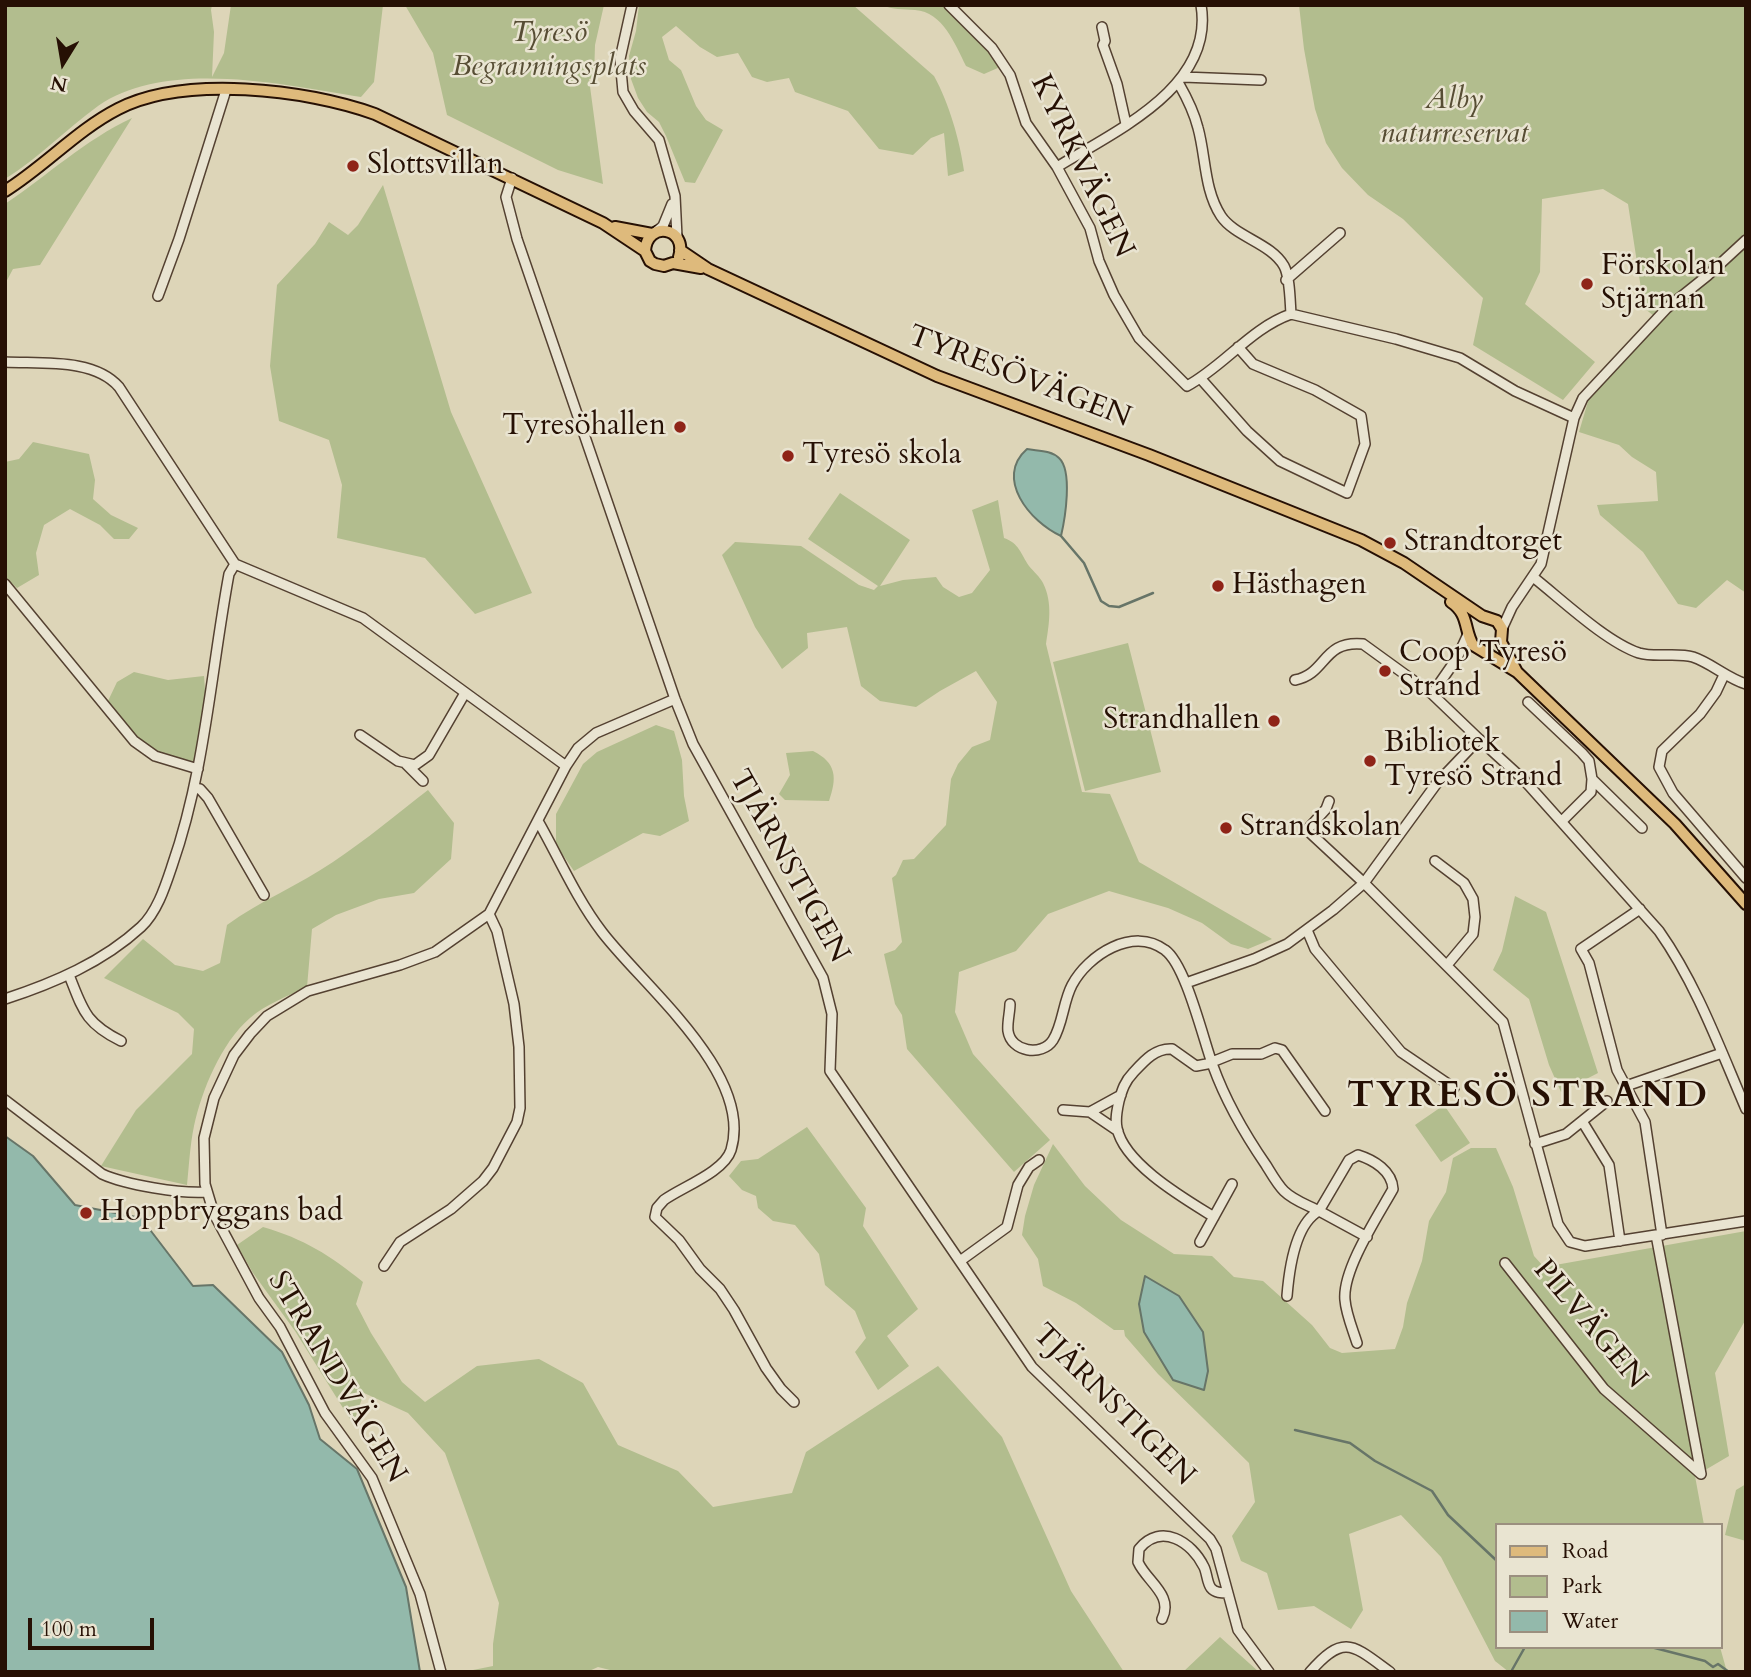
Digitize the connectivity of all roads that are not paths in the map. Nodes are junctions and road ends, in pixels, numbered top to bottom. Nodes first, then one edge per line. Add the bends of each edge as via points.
1 (632, 5) edge
2 (949, 5) edge
3 (1201, 5) edge
4 (1102, 27) dead end
5 (1181, 80) junction
6 (1261, 80) dead end
7 (226, 90) junction
8 (1126, 124) junction
9 (1057, 167) junction
10 (512, 178) junction
11 (5, 191) edge
12 (675, 196) junction
13 (603, 223) junction
14 (654, 233) junction
15 (1340, 233) dead end
16 (677, 237) junction
17 (1746, 240) edge
18 (680, 250) junction
19 (645, 251) junction
20 (673, 263) junction
21 (708, 269) junction
22 (1286, 280) junction
23 (158, 296) dead end
24 (1291, 314) junction
25 (1238, 347) junction
26 (5, 362) edge
27 (1200, 379) junction
28 (1574, 418) junction
29 (1318, 522) junction
30 (235, 564) junction
31 (1534, 577) junction
32 (5, 584) edge
33 (1512, 607) junction
34 (1488, 617) junction
35 (1502, 629) junction
36 (1469, 632) junction
37 (1501, 642) junction
38 (1480, 649) junction
39 (1457, 658) junction
40 (1517, 672) junction
41 (1724, 675) junction
42 (1295, 680) dead end
43 (1746, 684) edge
44 (465, 693) junction
45 (1432, 694) junction
46 (675, 699) junction
47 (1528, 702) dead end
48 (360, 735) dead end
49 (1479, 739) junction
50 (406, 764) junction
51 (566, 766) junction
52 (198, 769) junction
53 (1592, 779) junction
54 (423, 781) dead end
55 (194, 788) junction
56 (1329, 801) dead end
57 (538, 821) junction
58 (1562, 821) junction
59 (1642, 828) dead end
60 (1435, 861) dead end
61 (1746, 878) edge
62 (1364, 883) junction
63 (264, 895) dead end
64 (1746, 904) edge
65 (1640, 909) junction
66 (489, 914) junction
67 (1307, 930) junction
68 (1447, 965) junction
69 (69, 975) junction
70 (1186, 983) junction
71 (5, 999) edge
72 (1010, 1004) dead end
73 (121, 1041) dead end
74 (1722, 1053) junction
75 (1212, 1063) junction
76 (1626, 1086) junction
77 (1454, 1088) dead end
78 (1121, 1095) junction
79 (5, 1100) edge
80 (1607, 1101) dead end
81 (1746, 1109) edge
82 (1063, 1110) dead end
83 (1325, 1111) dead end
84 (1090, 1112) junction
85 (1582, 1121) junction
86 (1118, 1131) junction
87 (1535, 1144) junction
88 (1039, 1160) dead end
89 (1232, 1184) dead end
90 (207, 1192) junction
91 (1319, 1211) junction
92 (1214, 1217) junction
93 (1746, 1221) edge
94 (1659, 1235) junction
95 (1367, 1237) junction
96 (1620, 1241) junction
97 (1200, 1242) dead end
98 (960, 1261) junction
99 (1504, 1263) dead end
100 (384, 1266) dead end
101 (1287, 1296) dead end
102 (1357, 1343) dead end
103 (794, 1402) dead end
104 (1227, 1593) junction
105 (1162, 1619) dead end
106 (442, 1672) edge
107 (1269, 1672) edge
108 (1310, 1672) edge
109 (1390, 1672) edge

1 - 12 street via 620,59 623,92 659,139
2 - 9 street, KYRKVÄGEN via 992,48 1010,75 1026,122
3 - 5 street via 1199,47
4 - 8 street
5 - 6 street
5 - 8 street
5 - 22 street via 1198,128 1208,188 1222,217 1272,254 1283,266
7 - 10 main road, TYRESÖVÄGEN via 276,93 363,109
7 - 11 main road, TYRESÖVÄGEN via 176,91 140,99 96,122
7 - 23 street
8 - 9 street
9 - 27 street, KYRKVÄGEN via 1090,228 1114,295 1139,338 1187,386
10 - 13 main road, TYRESÖVÄGEN
10 - 46 street, TJÄRNSTIGEN via 506,197 517,239
12 - 14 street via 668,217
12 - 16 street
13 - 14 main road, TYRESÖVÄGEN
13 - 19 main road, TYRESÖVÄGEN
14 - 16 main road, TYRESÖVÄGEN via 669,231
14 - 19 main road
15 - 22 street
16 - 18 main road
17 - 28 street via 1667,308 1583,398
18 - 20 main road
18 - 21 main road, TYRESÖVÄGEN
19 - 20 main road, TYRESÖVÄGEN via 655,264
20 - 21 main road, TYRESÖVÄGEN
21 - 29 main road, TYRESÖVÄGEN via 937,376
22 - 24 street
24 - 25 street
24 - 28 street via 1460,358 1515,391
25 - 27 street
25 - 27 street via 1253,364 1361,416 1365,444 1347,493 1280,461
26 - 30 street via 68,365 104,374 115,382
28 - 31 street via 1541,564
29 - 34 main road, TYRESÖVÄGEN via 1404,563
29 - 36 main road, TYRESÖVÄGEN via 1458,607
30 - 44 street via 362,618
30 - 52 street via 229,574
31 - 33 street
31 - 41 street via 1636,652 1691,657
32 - 52 street via 134,741 155,756
33 - 34 street
33 - 35 street
34 - 35 main road, TYRESÖVÄGEN
34 - 36 main road via 1475,620
35 - 37 main road
36 - 38 main road, TYRESÖVÄGEN via 1470,641
36 - 39 street
37 - 38 main road via 1493,649
37 - 40 main road, TYRESÖVÄGEN
38 - 39 street
38 - 40 main road, TYRESÖVÄGEN
39 - 45 street
40 - 64 main road, TYRESÖVÄGEN via 1675,824
41 - 43 street
41 - 61 street via 1700,714 1662,751 1659,767 1673,793
42 - 45 street via 1313,671 1336,648 1356,643 1367,646
44 - 50 street via 429,755 415,765
44 - 51 street
45 - 49 street
46 - 51 street via 596,733
46 - 98 street, TJÄRNSTIGEN via 693,744 823,978 832,1014 830,1071
47 - 53 street via 1582,752
48 - 50 street
49 - 58 street
49 - 62 street via 1437,783
50 - 54 street
51 - 57 street
52 - 55 street
53 - 58 street via 1591,792
53 - 59 street
55 - 63 street via 208,798
55 - 69 street via 162,896 142,926
56 - 62 street via 1307,830
57 - 66 street
57 - 103 street via 603,933 694,1034 731,1102 731,1152 718,1168 664,1200 655,1217 720,1289 766,1368
58 - 65 street
60 - 68 street via 1464,883 1473,899 1473,934
62 - 67 street
62 - 68 street
65 - 74 street via 1671,947
65 - 76 street via 1581,949 1589,963 1617,1070
66 - 90 street, STRANDVÄGEN via 435,952 308,991 267,1016 234,1055 209,1114 204,1166
66 - 100 street via 514,1004 519,1059 517,1122 483,1181 451,1209 400,1242
67 - 70 street via 1254,959
67 - 77 street via 1315,949 1401,1052
68 - 87 street via 1503,1022
69 - 71 street
69 - 73 street via 88,1018
70 - 72 street via 1177,962 1156,944 1137,941 1102,952 1072,985 1054,1039 1038,1050 1028,1051 1012,1039 1008,1031
70 - 75 street
74 - 76 street
74 - 81 street
75 - 78 street via 1196,1066 1166,1048 1147,1058 1126,1080
75 - 83 street via 1232,1054 1282,1050
75 - 91 street via 1230,1108 1284,1191
76 - 94 street via 1645,1122
78 - 84 street
78 - 86 street
79 - 90 street via 102,1174 178,1191
80 - 85 street
82 - 84 street
84 - 86 street
85 - 87 street via 1566,1134
85 - 96 street via 1609,1166
86 - 92 street via 1158,1179
87 - 96 street via 1558,1224 1570,1242 1585,1246
88 - 98 street via 1018,1185 1007,1227
89 - 92 street
90 - 106 street, STRANDVÄGEN via 228,1244 280,1326 325,1413 372,1478 420,1594
91 - 95 street
91 - 95 street via 1349,1160 1358,1155 1370,1158 1392,1181 1393,1189
91 - 101 street via 1312,1214 1297,1242
92 - 97 street
93 - 94 street
94 - 96 street
94 - 99 street, PILVÄGEN via 1701,1474 1604,1389
95 - 102 street via 1352,1265 1345,1300
98 - 104 street, TJÄRNSTIGEN via 1032,1367 1210,1539
104 - 105 street via 1211,1587 1191,1546 1174,1537 1151,1539 1139,1549 1138,1562 1165,1600
104 - 107 street, TJÄRNSTIGEN via 1238,1630
108 - 109 street via 1331,1650 1345,1646 1363,1651

